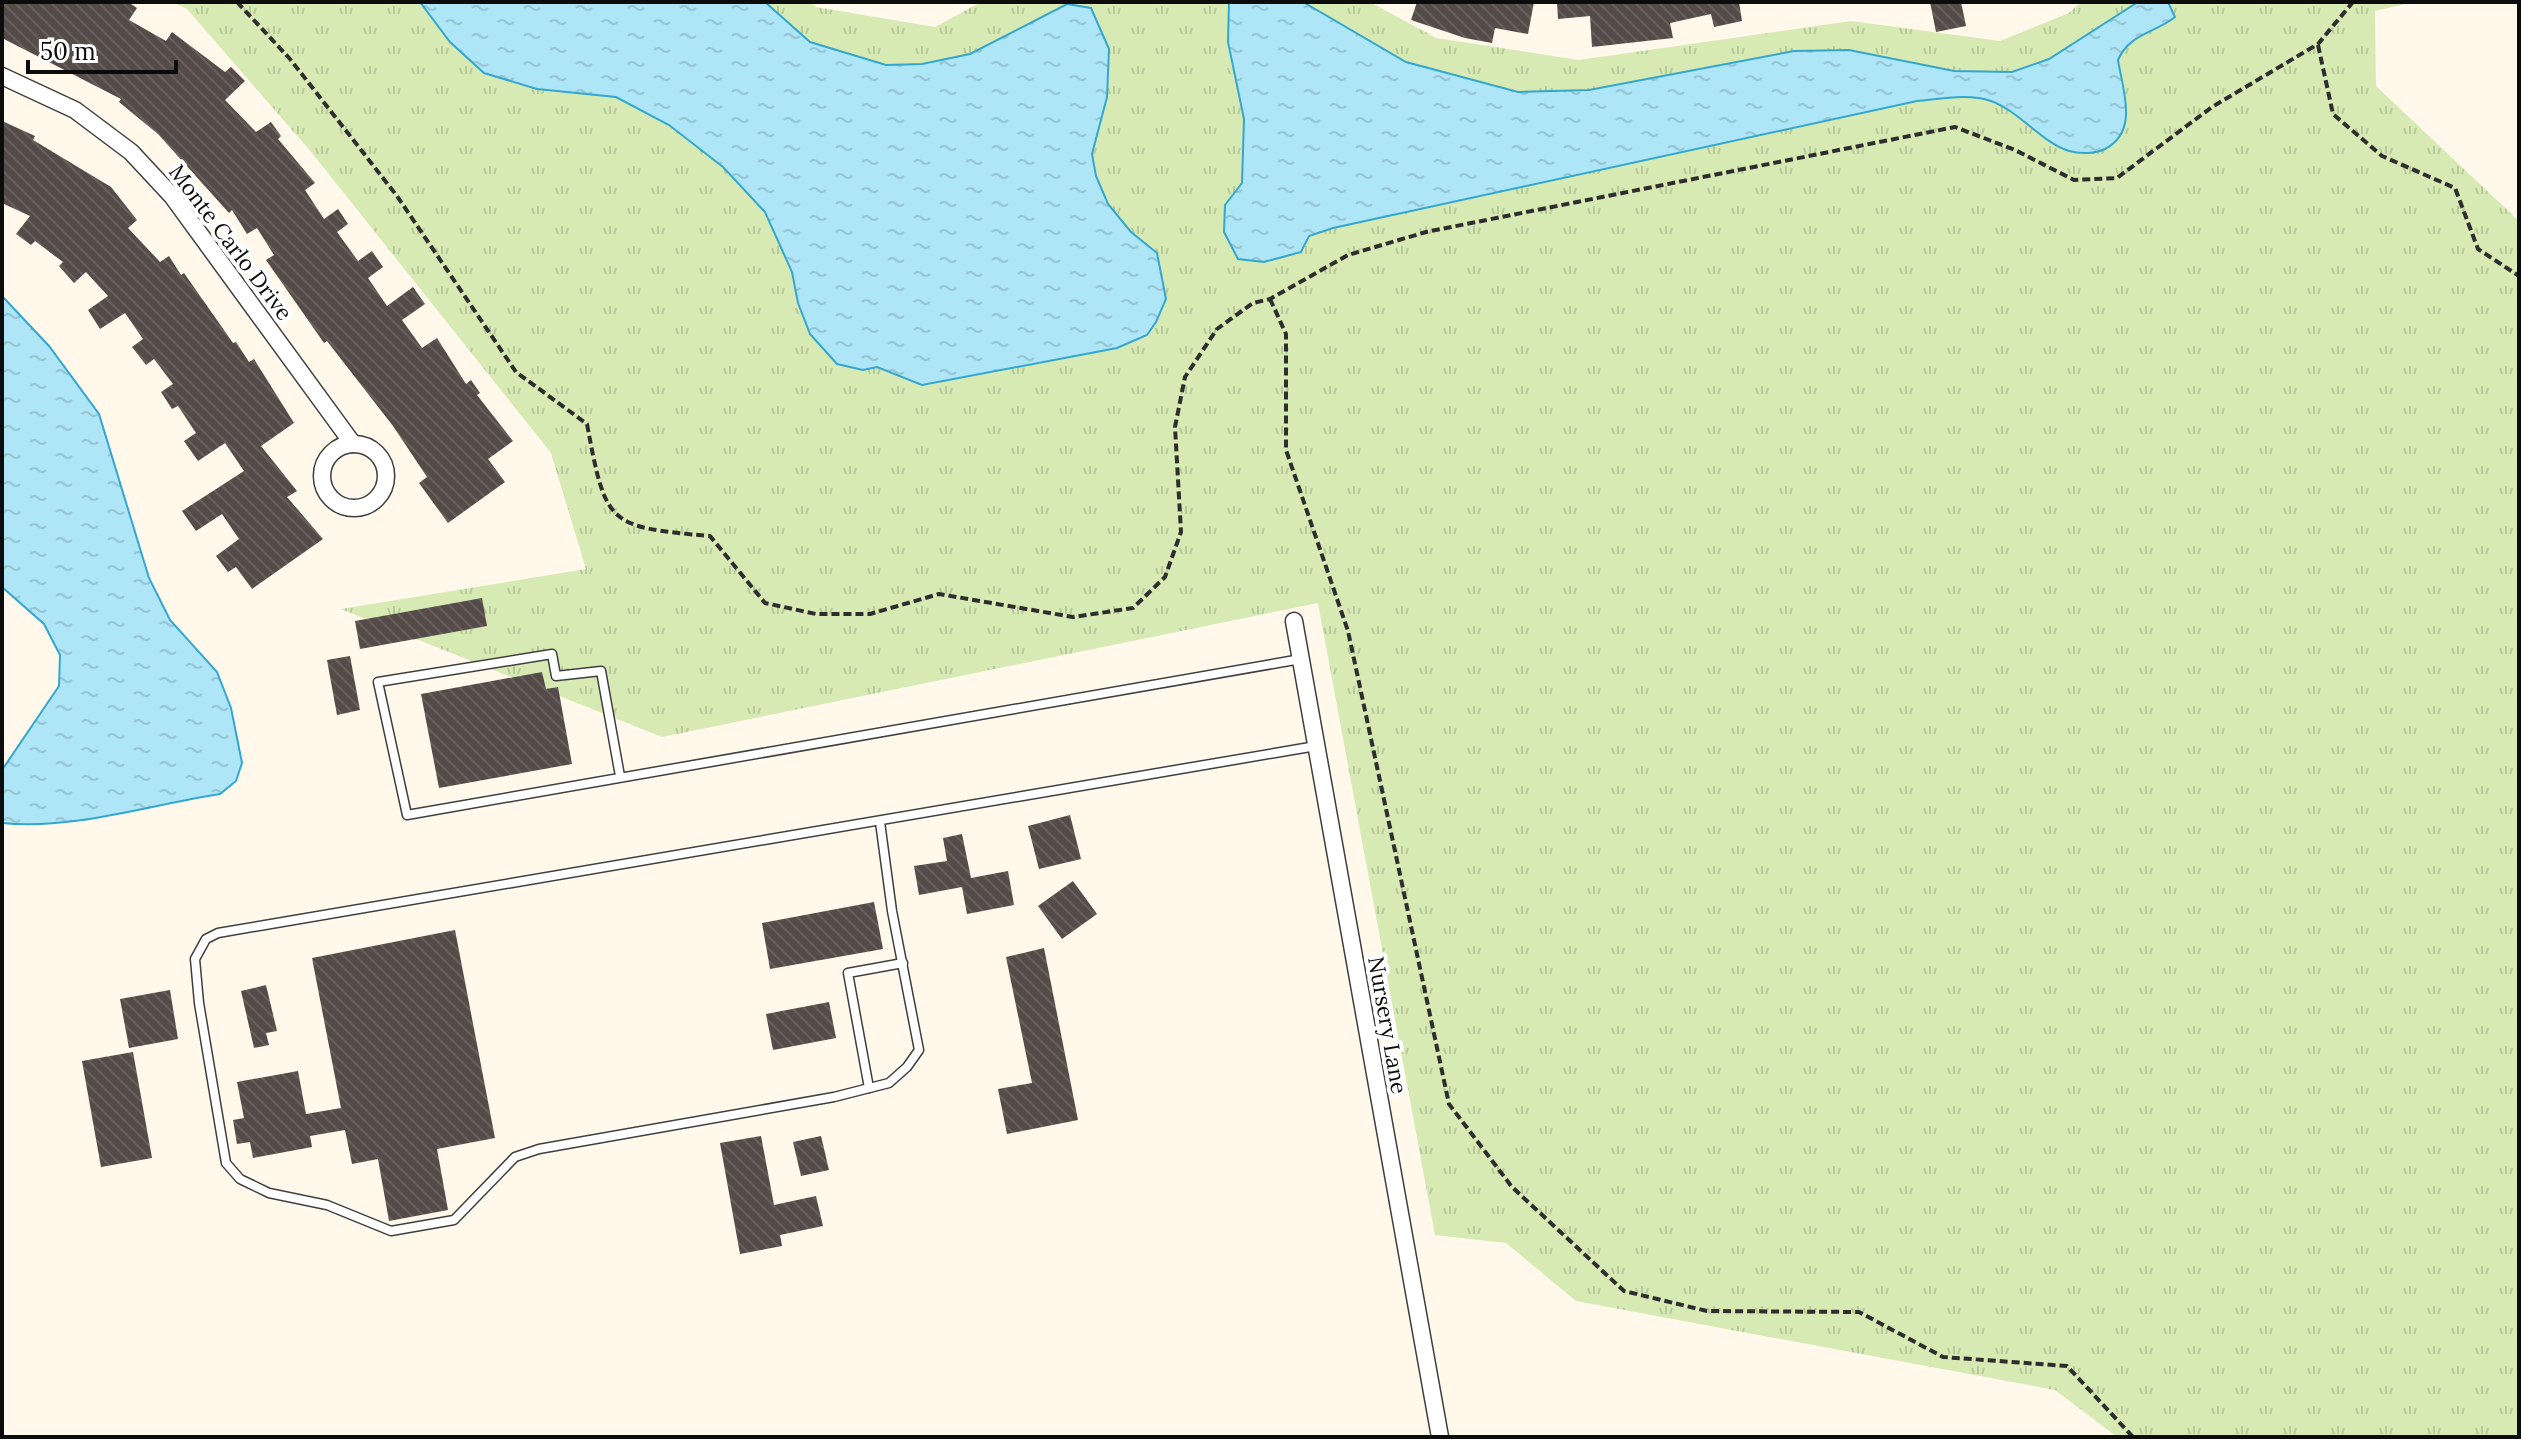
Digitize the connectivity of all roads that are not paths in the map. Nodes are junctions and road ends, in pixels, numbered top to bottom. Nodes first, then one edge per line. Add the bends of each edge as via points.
1 (2, 76) edge
2 (353, 444) junction
3 (1294, 621) dead end
4 (1301, 659) junction
5 (1316, 746) junction
6 (620, 776) junction
7 (880, 822) junction
8 (903, 963) junction
9 (869, 1088) junction
10 (1440, 1437) edge

1 - 2 street, Monte Carlo Drive via 75,110 131,152 172,196
2 - 2 street, Monte Carlo Drive via 334,451 322,478 336,503 355,508 375,500 386,481 374,451
3 - 4 street, Nursery Lane
4 - 5 street, Nursery Lane
4 - 6 lane
5 - 7 lane
5 - 10 street, Nursery Lane
6 - 6 lane via 407,815 378,682 552,654 556,676 601,671
7 - 8 lane
7 - 9 lane via 218,933 206,939 195,959 226,1163 240,1179 269,1193 327,1205 391,1231 454,1220 515,1157 539,1149
8 - 9 lane via 919,1050 889,1083
8 - 9 lane via 848,973

